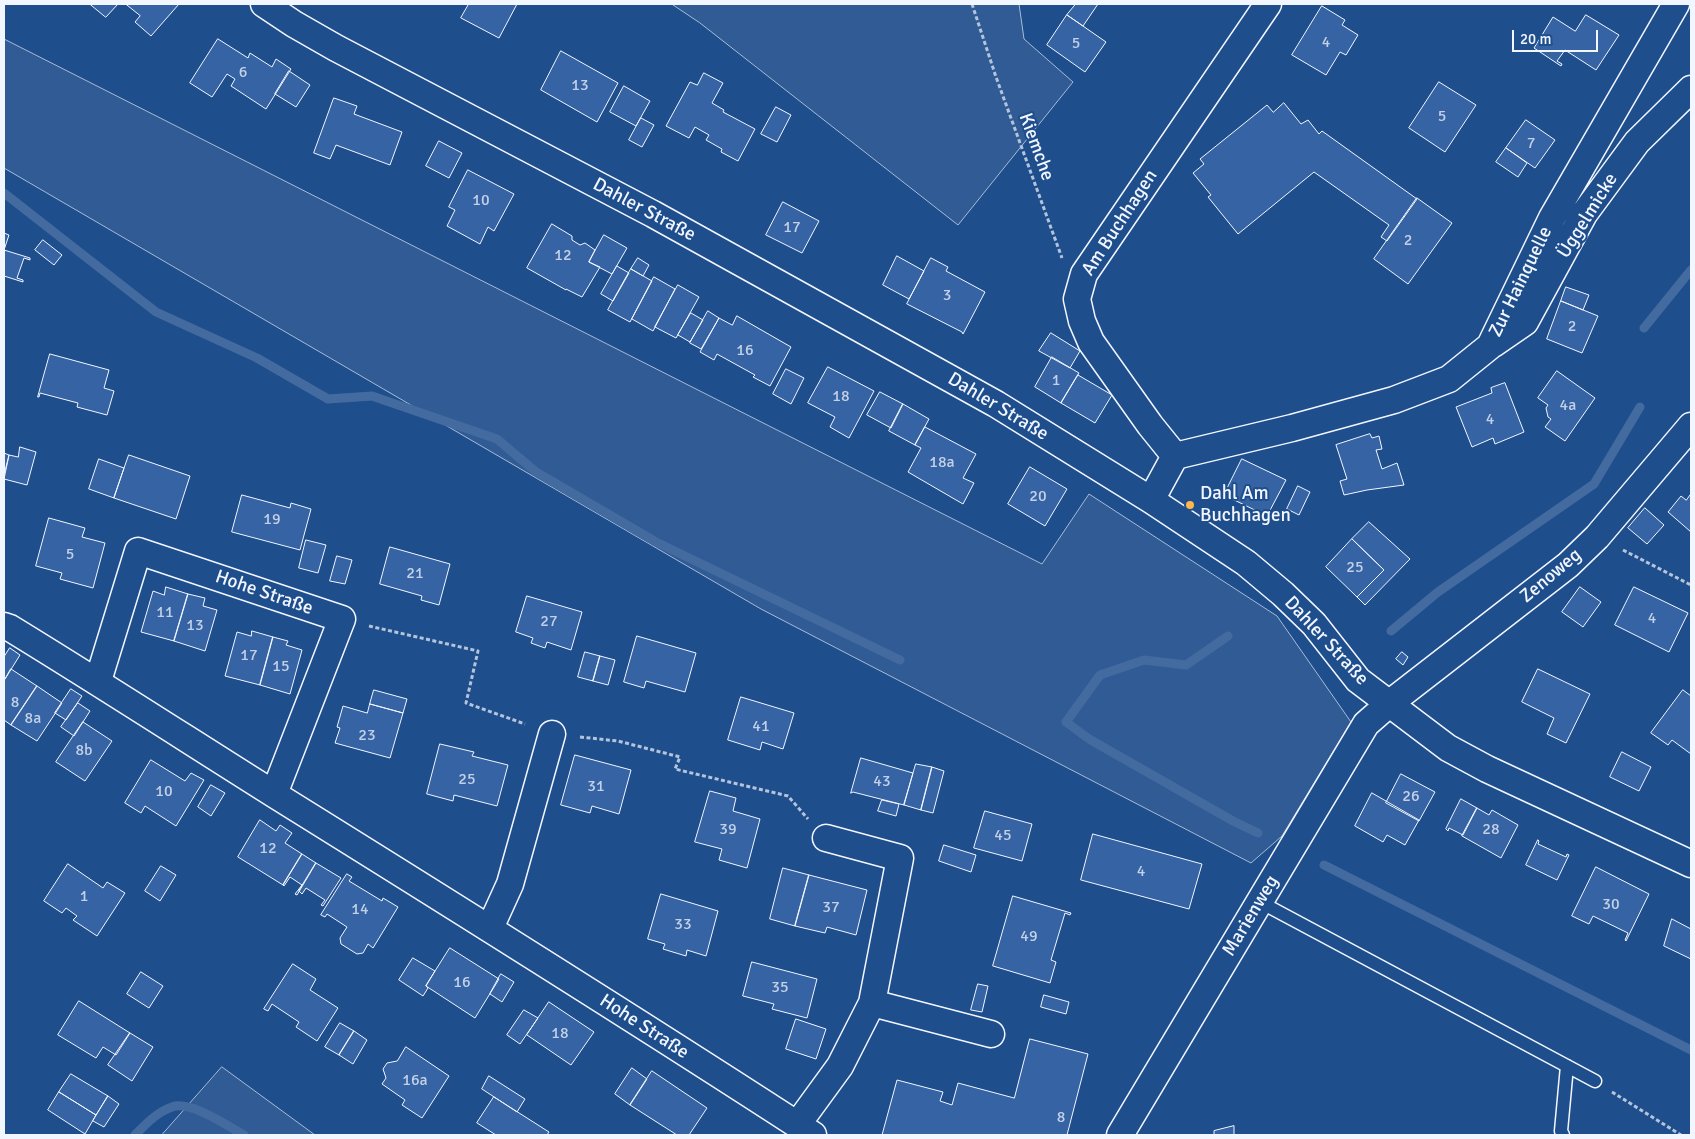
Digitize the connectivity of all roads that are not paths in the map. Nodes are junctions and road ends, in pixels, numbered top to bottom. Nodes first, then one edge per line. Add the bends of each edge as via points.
1 (264, 4) edge
2 (1268, 4) edge
3 (1676, 4) edge
4 (1691, 89) edge
5 (1490, 346) junction
6 (1691, 426) edge
7 (1175, 456) junction
8 (1150, 500) junction
9 (4, 626) edge
10 (98, 681) junction
11 (1390, 703) junction
12 (552, 734) road end
13 (274, 794) junction
14 (826, 838) road end
15 (1691, 864) edge
16 (1260, 902) junction
17 (490, 928) junction
18 (872, 1003) junction
19 (991, 1034) dead end
20 (1567, 1066) junction
21 (1595, 1081) road end
22 (805, 1130) edge
23 (1120, 1135) edge
24 (1563, 1135) edge

1 - 8 street, Dahler Straße via 336,48 653,214 979,395
2 - 7 street, Am Buchhagen via 1084,274 1077,299 1091,342
3 - 5 street, Zur Hainquelle via 1552,218
4 - 5 street, Üggelmicke via 1637,142 1584,214 1525,322
5 - 7 street, Zur Hainquelle via 1449,379 1394,400
6 - 11 street, Zenoweg via 1597,537 1568,565
7 - 8 street
8 - 11 street, Dahler Straße via 1246,563 1283,594 1314,624 1358,680
9 - 10 street, Hohe Straße
10 - 13 street, Hohe Straße
10 - 13 street, Hohe Straße via 138,551 342,619
11 - 15 street, Dahler Straße via 1448,748 1487,769
11 - 16 street, Marienweg via 1366,724
12 - 17 street via 510,884
13 - 17 street, Hohe Straße
14 - 18 street, Hohe Straße via 900,858
16 - 20 lane
16 - 23 street, Marienweg
17 - 22 street, Hohe Straße
18 - 19 street
18 - 22 street, Hohe Straße
20 - 21 lane
20 - 24 lane

